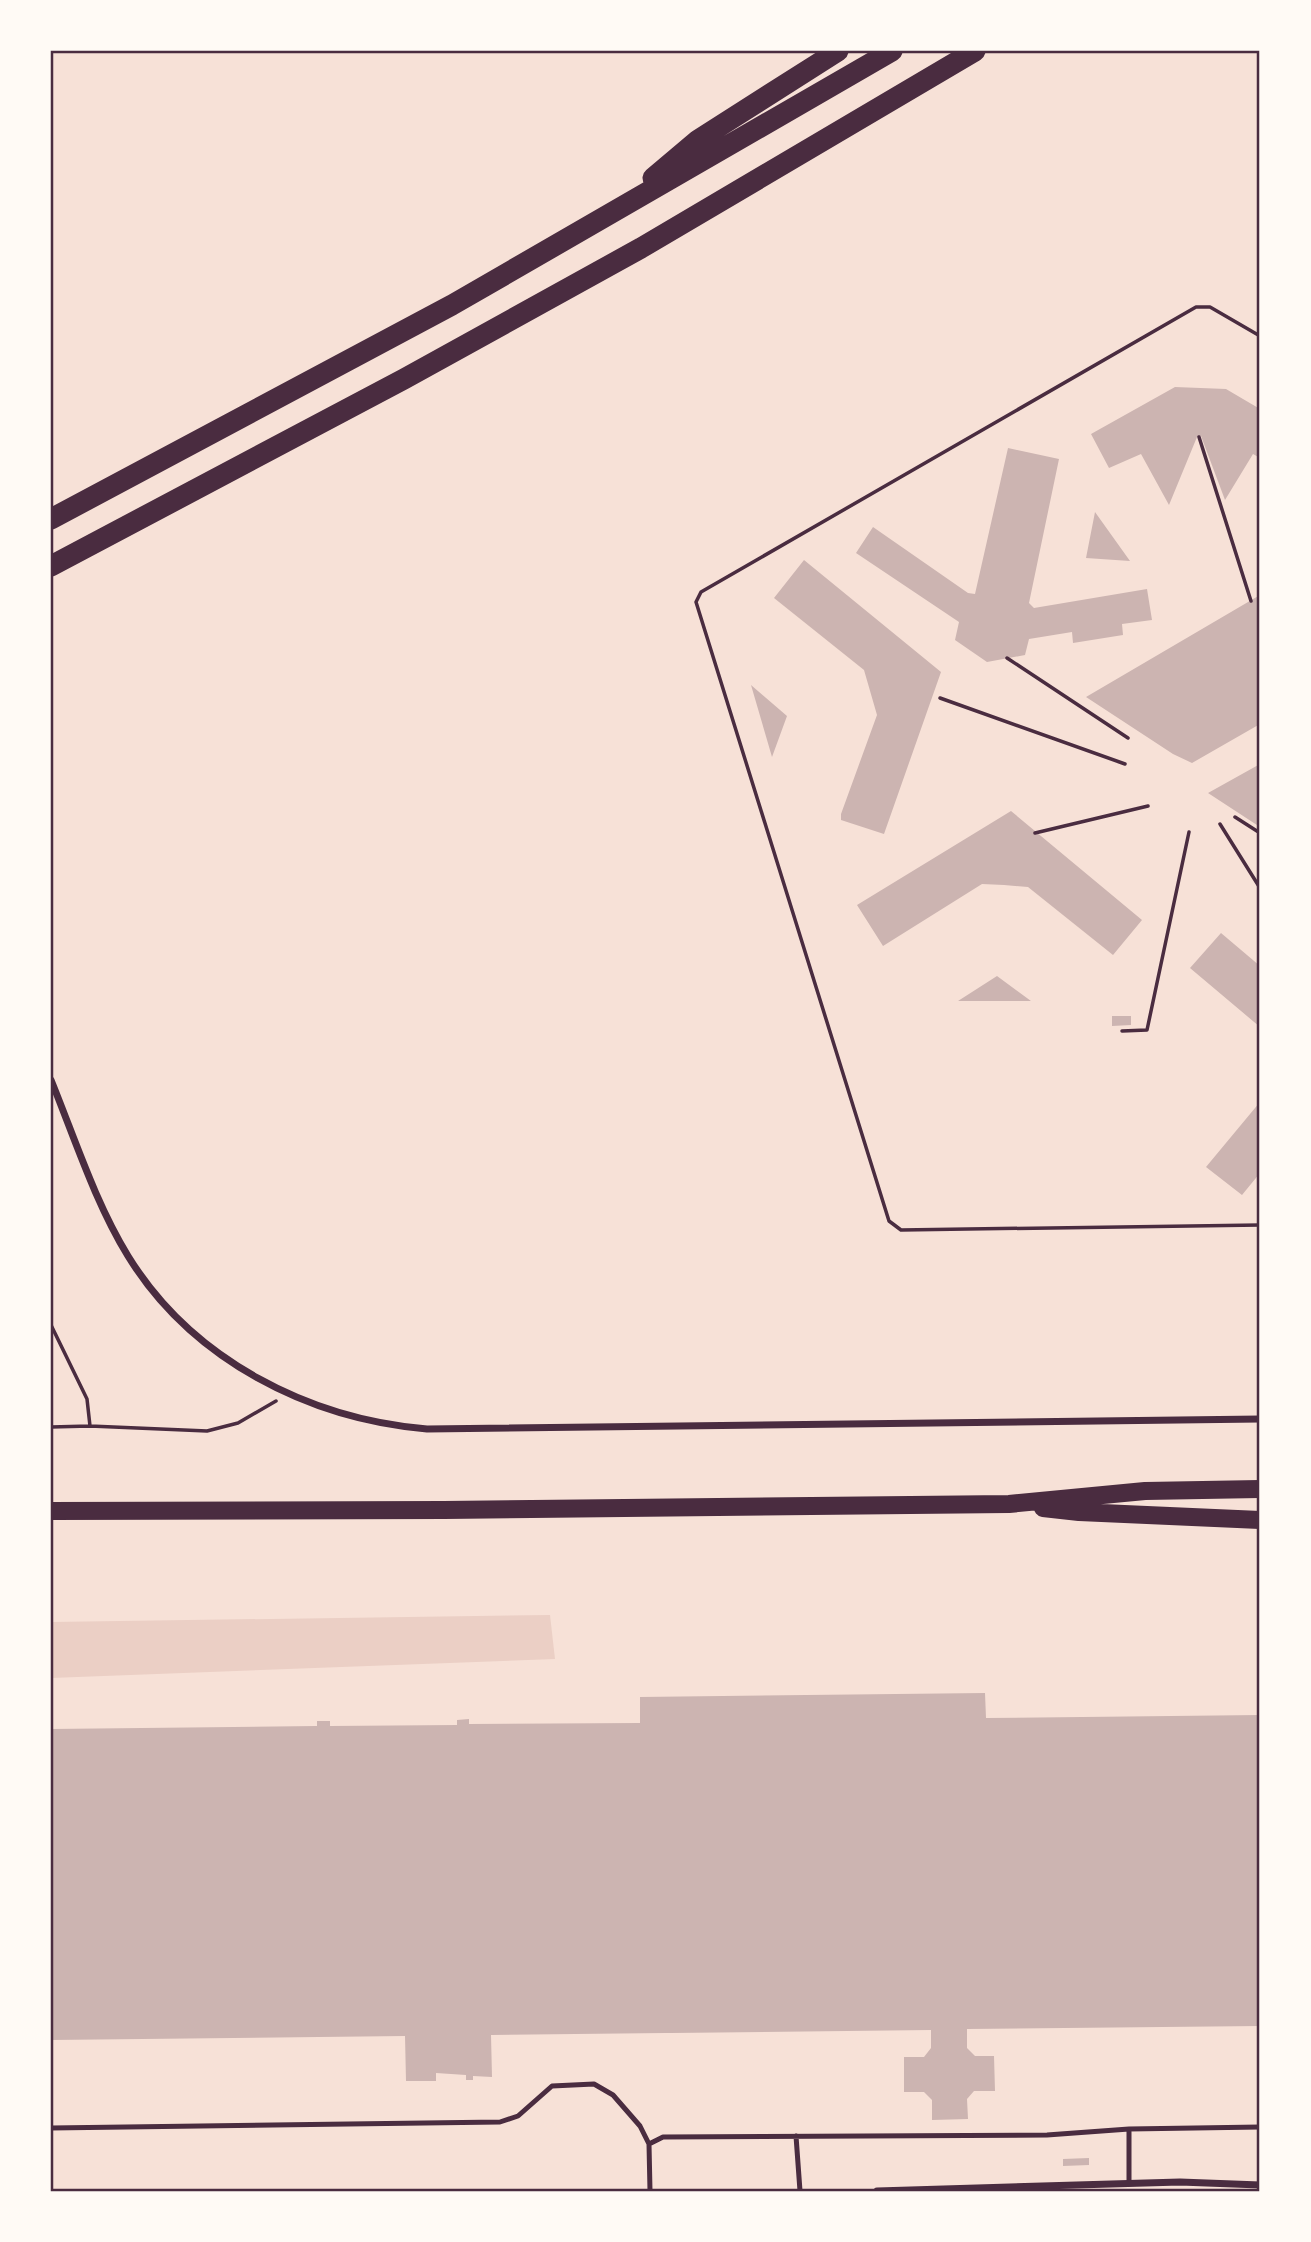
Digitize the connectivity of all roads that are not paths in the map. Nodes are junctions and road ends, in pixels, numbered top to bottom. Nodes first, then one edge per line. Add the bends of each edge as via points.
1 (838, 51) edge
2 (892, 51) edge
3 (975, 51) edge
4 (609, 215) junction
5 (51, 519) edge
6 (51, 566) edge
7 (51, 1080) edge
8 (1260, 1419) edge
9 (1260, 1489) edge
10 (1009, 1504) junction
11 (51, 1511) edge
12 (1260, 1520) edge
13 (1260, 2127) edge
14 (51, 2128) edge
15 (1129, 2129) junction
16 (796, 2136) junction
17 (649, 2144) junction
18 (1129, 2183) junction
19 (1260, 2185) edge
20 (650, 2191) edge
21 (800, 2191) edge
22 (877, 2191) edge

1 - 4 highway via 698,140
2 - 4 highway
3 - 6 highway via 629,255
4 - 5 highway via 452,305
7 - 8 street via 110,1225 170,1311 228,1361 286,1394 355,1418 427,1429
9 - 10 main road via 1145,1491
10 - 11 main road
10 - 12 main road via 1079,1512
13 - 15 lane
14 - 17 lane via 500,2122 518,2116 552,2086 594,2084 613,2095
15 - 16 lane via 1047,2135
15 - 18 lane
16 - 17 lane via 663,2137
16 - 21 lane
17 - 20 lane
18 - 19 street
18 - 22 street

